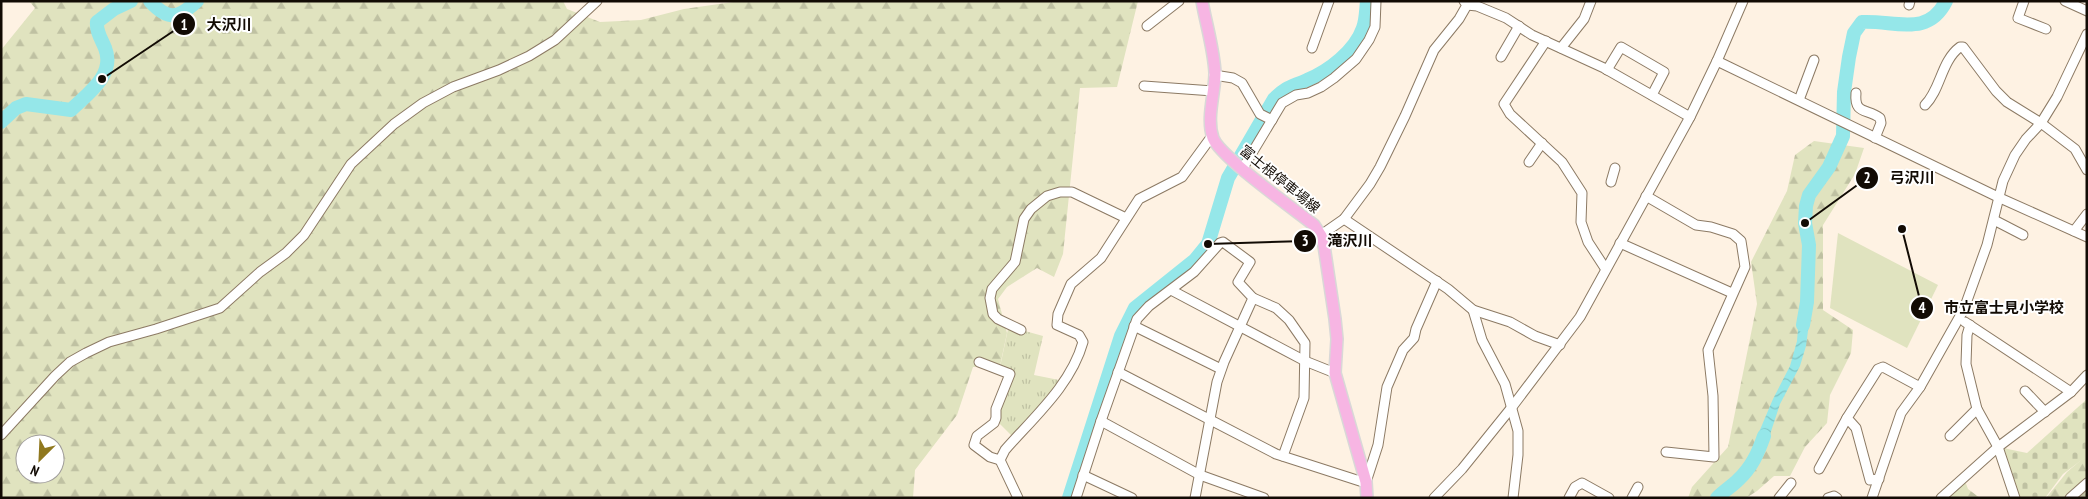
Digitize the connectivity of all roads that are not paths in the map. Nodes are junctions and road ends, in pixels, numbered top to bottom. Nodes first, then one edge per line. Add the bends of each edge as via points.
1 (597, 1) edge
2 (1179, 1) edge
3 (1202, 1) edge
4 (1329, 1) edge
5 (1376, 1) edge
6 (1591, 1) edge
7 (1743, 1) edge
8 (2024, 1) edge
9 (2065, 1) edge
10 (1465, 3) edge
11 (2087, 11) edge
12 (1147, 26) dead end
13 (1518, 26) junction
14 (2046, 29) dead end
15 (2087, 34) edge
16 (1546, 41) junction
17 (1312, 48) dead end
18 (1561, 48) junction
19 (1501, 57) dead end
20 (1814, 60) dead end
21 (1717, 61) junction
22 (1607, 70) junction
23 (1214, 75) junction
24 (1144, 86) dead end
25 (1213, 91) junction
26 (1856, 93) dead end
27 (1652, 95) junction
28 (1799, 100) junction
29 (1925, 105) dead end
30 (1690, 117) junction
31 (1272, 120) junction
32 (2041, 123) junction
33 (1212, 136) junction
34 (1876, 138) junction
35 (1542, 143) junction
36 (1529, 162) dead end
37 (1243, 168) junction
38 (1615, 168) dead end
39 (2087, 170) edge
40 (1611, 182) dead end
41 (1646, 196) junction
42 (2000, 198) junction
43 (2087, 214) edge
44 (1126, 218) junction
45 (1344, 219) junction
46 (1994, 220) junction
47 (2074, 231) junction
48 (2023, 234) dead end
49 (1322, 236) junction
50 (2087, 238) edge
51 (1620, 243) junction
52 (1605, 268) junction
53 (1436, 281) junction
54 (1171, 290) junction
55 (1732, 293) junction
56 (1253, 298) junction
57 (1472, 310) junction
58 (1959, 319) junction
59 (1970, 325) junction
60 (1134, 326) junction
61 (1242, 326) junction
62 (1021, 330) dead end
63 (1560, 345) junction
64 (1305, 361) junction
65 (979, 362) dead end
66 (1221, 369) junction
67 (1118, 372) junction
68 (1335, 373) junction
69 (2087, 375) edge
70 (1920, 387) junction
71 (2025, 391) dead end
72 (2072, 392) junction
73 (1512, 407) junction
74 (1977, 409) junction
75 (2045, 412) junction
76 (1209, 418) junction
77 (1847, 418) junction
78 (1101, 421) junction
79 (1, 435) edge
80 (1950, 436) dead end
81 (1998, 447) junction
82 (1666, 452) dead end
83 (1283, 456) junction
84 (1000, 460) junction
85 (1819, 469) dead end
86 (1083, 474) junction
87 (1200, 475) junction
88 (1879, 479) junction
89 (1366, 483) junction
90 (1791, 483) dead end
91 (2087, 483) edge
92 (1638, 487) dead end
93 (1018, 498) edge
94 (1076, 498) edge
95 (1132, 498) edge
96 (1195, 498) edge
97 (1264, 498) edge
98 (1366, 498) edge
99 (1434, 498) edge
100 (1512, 498) edge
101 (1569, 498) edge
102 (1609, 498) edge
103 (1632, 498) edge
104 (1779, 498) edge
105 (1828, 498) edge
106 (1837, 498) edge
107 (1872, 498) edge
108 (1941, 498) edge
109 (2015, 498) edge
110 (2070, 498) edge

1 - 79 street via 549,44 498,70 453,87 394,124 351,164 304,235 220,308 109,342 70,362
2 - 12 street
3 - 23 main road
4 - 17 street
5 - 31 street via 1376,26 1356,58 1321,87 1282,103
6 - 18 street via 1584,19
7 - 21 street
8 - 14 street via 2018,18
9 - 11 street
10 - 13 street via 1506,18
10 - 45 street via 1459,19 1434,50 1380,167 1360,201
13 - 16 street
13 - 19 street
15 - 32 street
16 - 18 street
16 - 35 street via 1504,104 1510,114
18 - 22 street
20 - 28 street
21 - 28 street
21 - 30 street
22 - 27 street
22 - 27 street via 1621,47 1664,72
23 - 25 main road
23 - 31 street via 1242,83 1260,114
24 - 25 street
25 - 33 main road
26 - 34 street via 1858,108 1880,118
27 - 30 street
28 - 34 street
29 - 32 street via 1953,52 1964,47 2006,102
30 - 41 street
31 - 37 street
32 - 39 street via 2075,150
32 - 42 street via 2015,155
33 - 37 main road, 富士根停車場線 via 1222,151
33 - 44 street via 1182,177 1139,199
34 - 42 street
35 - 36 street
35 - 52 street via 1562,162 1582,193 1582,222 1588,242
37 - 49 main road, 富士根停車場線 via 1314,225
38 - 40 street
41 - 51 street
41 - 55 street via 1696,225 1734,234 1741,241 1745,267
42 - 46 street
42 - 47 street
43 - 47 street
44 - 62 street via 1072,192 1047,196 1031,209 1024,219 1015,262 992,289 990,298 993,314
44 - 84 street via 1101,258 1071,284 1058,314 1057,325 1079,335 1083,342 1075,364
45 - 49 street
45 - 53 street
46 - 48 street
46 - 58 street via 1988,245
47 - 50 street
49 - 68 main road via 1338,339
51 - 52 street
51 - 55 street
52 - 63 street via 1580,317
53 - 57 street
53 - 89 street via 1414,338 1402,350 1387,387 1378,445
54 - 56 street via 1223,242 1250,262 1238,282
54 - 60 street via 1149,306
54 - 61 street
55 - 82 street via 1708,350 1714,457
56 - 61 street
56 - 64 street via 1276,308 1289,320 1305,343
57 - 63 street via 1510,322
57 - 73 street
58 - 59 street
58 - 70 street
59 - 72 street
59 - 74 street via 1966,364
60 - 66 street
60 - 67 street
61 - 64 street
61 - 66 street
63 - 73 street
64 - 68 street
64 - 83 street via 1304,398
65 - 84 street via 1010,374 994,423 977,436 974,445
66 - 76 street
67 - 76 street
67 - 78 street
68 - 89 main road
69 - 72 street
70 - 77 street via 1883,367 1878,369
70 - 88 street via 1901,413
71 - 75 street
72 - 75 street
73 - 99 street
73 - 100 street via 1518,431 1518,455
74 - 80 street
74 - 81 street
75 - 81 street
76 - 83 street
76 - 87 street
77 - 85 street
77 - 88 street via 1856,428 1870,480
78 - 86 street
78 - 87 street
81 - 108 street
81 - 109 street
83 - 89 street
84 - 93 street
86 - 94 street
86 - 95 street
87 - 96 street
87 - 97 street
88 - 107 street
89 - 98 main road
90 - 104 street
91 - 110 street
92 - 103 street
101 - 102 street via 1575,487 1582,483
105 - 106 street

